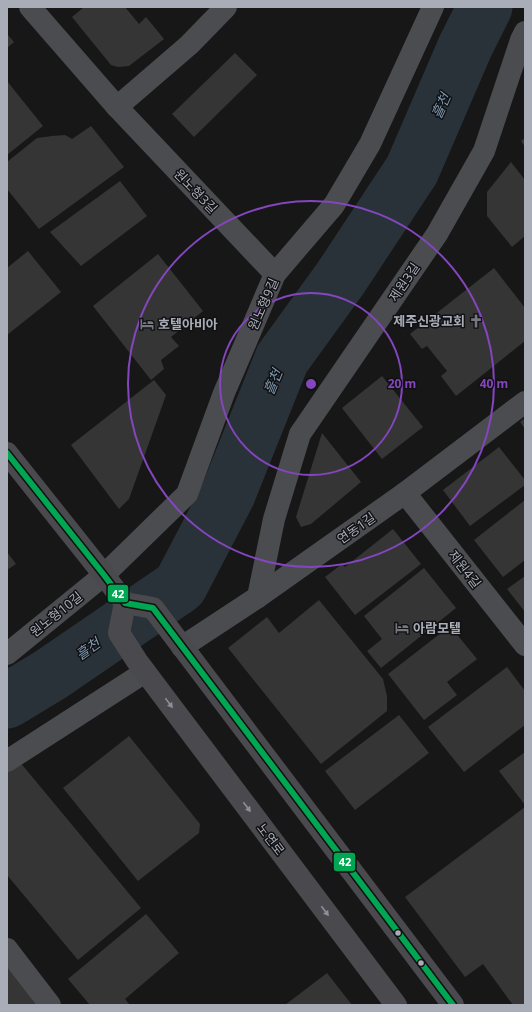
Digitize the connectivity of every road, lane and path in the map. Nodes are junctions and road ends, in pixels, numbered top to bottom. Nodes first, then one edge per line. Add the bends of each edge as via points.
1 (30, 7) edge
2 (226, 7) edge
3 (433, 7) edge
4 (525, 32) edge
5 (117, 108) junction
6 (275, 274) junction
7 (525, 402) edge
8 (7, 454) edge
9 (405, 493) junction
10 (114, 589) junction
11 (258, 596) junction
12 (177, 640) junction
13 (525, 645) edge
14 (7, 654) edge
15 (141, 666) junction
16 (7, 761) edge
17 (7, 949) edge
18 (50, 1005) edge
19 (396, 1005) edge
20 (452, 1005) edge

1 - 5 street, 원노형3길
2 - 5 street via 189,45
3 - 6 street, 원노형9길 via 370,144 334,205
4 - 11 street, 제원3길 via 480,158 437,234 300,434 274,519
5 - 6 street, 원노형3길
6 - 10 street, 원노형9길 via 224,393 187,494
7 - 9 street, 연동1길
8 - 10 main road
9 - 11 street, 연동1길
9 - 13 street, 제원4길
10 - 12 main road via 153,608
10 - 14 street, 원노형10길
10 - 15 main road, 노연로 via 119,633
11 - 12 street, 연동1길
12 - 20 main road
15 - 16 street
15 -> 19 main road, 노연로
17 - 18 street

